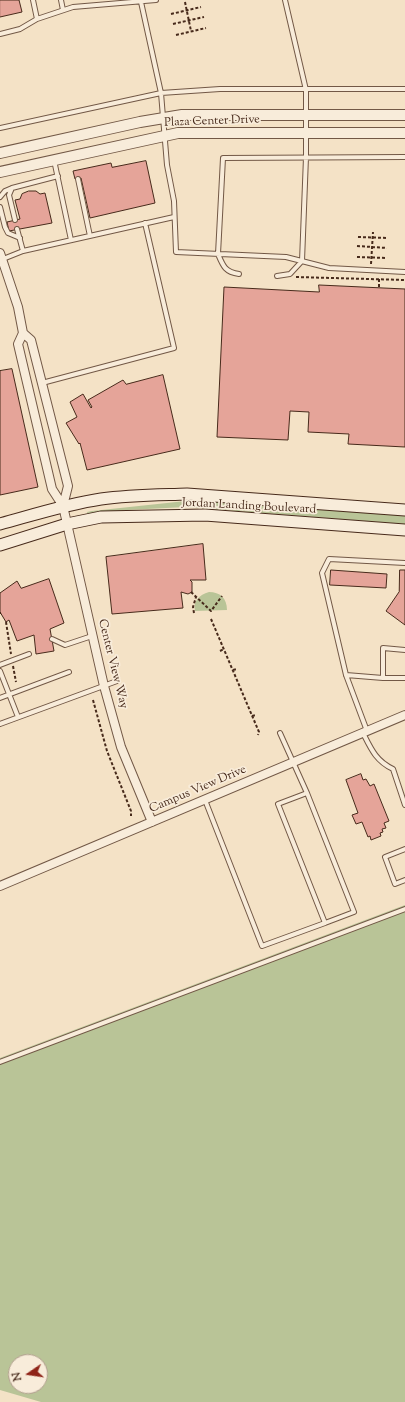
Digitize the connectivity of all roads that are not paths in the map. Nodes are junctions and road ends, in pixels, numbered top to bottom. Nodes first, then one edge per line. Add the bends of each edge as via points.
1 (32, 0) edge
2 (61, 0) edge
3 (156, 0) edge
4 (285, 0) edge
5 (142, 2) junction
6 (63, 10) junction
7 (37, 19) junction
8 (0, 34) edge
9 (405, 89) edge
10 (306, 90) junction
11 (161, 92) junction
12 (306, 115) junction
13 (405, 115) edge
14 (164, 117) junction
15 (0, 128) edge
16 (306, 133) junction
17 (405, 133) edge
18 (165, 135) junction
19 (0, 153) edge
20 (306, 157) junction
21 (405, 157) edge
22 (54, 159) junction
23 (0, 172) edge
24 (58, 176) junction
25 (78, 178) dead end
26 (12, 188) junction
27 (0, 197) edge
28 (0, 207) edge
29 (174, 217) junction
30 (15, 220) dead end
31 (145, 224) junction
32 (17, 230) dead end
33 (90, 236) junction
34 (20, 238) junction
35 (71, 240) junction
36 (23, 250) junction
37 (218, 254) junction
38 (2, 256) edge
39 (302, 261) junction
40 (405, 272) edge
41 (239, 274) dead end
42 (277, 276) dead end
43 (23, 333) junction
44 (41, 383) junction
45 (63, 506) junction
46 (405, 510) edge
47 (0, 524) edge
48 (67, 524) junction
49 (405, 530) edge
50 (0, 545) edge
51 (405, 563) edge
52 (92, 636) junction
53 (52, 639) dead end
54 (405, 650) edge
55 (29, 654) dead end
56 (0, 665) edge
57 (0, 671) edge
58 (69, 672) dead end
59 (346, 676) junction
60 (383, 678) junction
61 (405, 678) edge
62 (117, 681) dead end
63 (104, 686) junction
64 (9, 695) junction
65 (0, 698) edge
66 (405, 715) edge
67 (18, 717) junction
68 (0, 724) edge
69 (365, 732) junction
70 (280, 733) dead end
71 (294, 762) junction
72 (307, 793) junction
73 (205, 800) junction
74 (405, 805) edge
75 (152, 822) junction
76 (405, 849) edge
77 (405, 880) edge
78 (0, 886) edge
79 (405, 909) edge
80 (325, 922) junction
81 (0, 1062) edge

1 - 7 lane
2 - 6 lane
3 - 5 lane
4 - 10 lane
5 - 6 lane via 84,5
5 - 11 lane
6 - 7 lane
7 - 8 lane via 20,29
9 - 10 lane
10 - 11 lane
10 - 12 lane
11 - 14 lane
11 - 15 lane
12 - 13 street, Plaza Center Drive
12 - 14 street, Plaza Center Drive
12 - 16 lane
14 - 18 lane
14 - 19 street, Plaza Center Drive
16 - 17 street, Plaza Center Drive
16 - 18 street, Plaza Center Drive
16 - 20 lane
18 - 22 street, Plaza Center Drive
18 - 29 lane
20 - 21 lane
20 - 37 lane via 223,158
20 - 39 lane
22 - 23 street, Plaza Center Drive
22 - 24 lane
24 - 26 lane
24 - 35 lane
25 - 33 lane
26 - 27 lane
26 - 30 lane via 9,195
28 - 34 lane via 8,234
29 - 31 lane
29 - 37 lane via 176,252
31 - 33 lane
31 - 44 lane via 174,348
32 - 34 lane
33 - 35 lane
34 - 36 lane
35 - 36 lane
36 - 38 lane
37 - 39 lane via 286,257
37 - 41 lane via 224,269
38 - 43 street, Center View Way via 18,307
39 - 40 lane via 329,268
39 - 42 lane via 290,274
43 - 44 street, Center View Way via 31,340
43 - 45 street, Center View Way via 18,344 22,362 52,489
44 - 45 street, Center View Way via 68,486
45 - 46 main road, Jordan Landing Boulevard via 102,499 187,494
45 - 47 main road, Jordan Landing Boulevard
45 - 48 street, Center View Way
48 - 49 main road, Jordan Landing Boulevard via 101,517 205,514
48 - 50 main road, Jordan Landing Boulevard
48 - 52 street, Center View Way
51 - 59 lane via 329,559 322,573
52 - 53 lane via 65,645
52 - 63 street, Center View Way
54 - 60 lane via 383,648
55 - 56 lane
57 - 64 lane
58 - 64 lane
59 - 60 lane
59 - 69 lane
60 - 61 lane
62 - 63 lane
63 - 67 lane
63 - 75 street, Center View Way via 121,747
64 - 65 lane
64 - 67 lane
66 - 69 street, Campus View Drive
67 - 68 lane
69 - 71 street, Campus View Drive
69 - 74 lane via 373,754 393,769
70 - 71 lane
71 - 72 lane
71 - 73 street, Campus View Drive
72 - 80 lane via 278,804
72 - 80 lane via 354,912
73 - 75 street, Campus View Drive
73 - 80 lane via 262,946
75 - 78 street, Campus View Drive
76 - 77 lane via 385,857 395,884
79 - 81 lane

